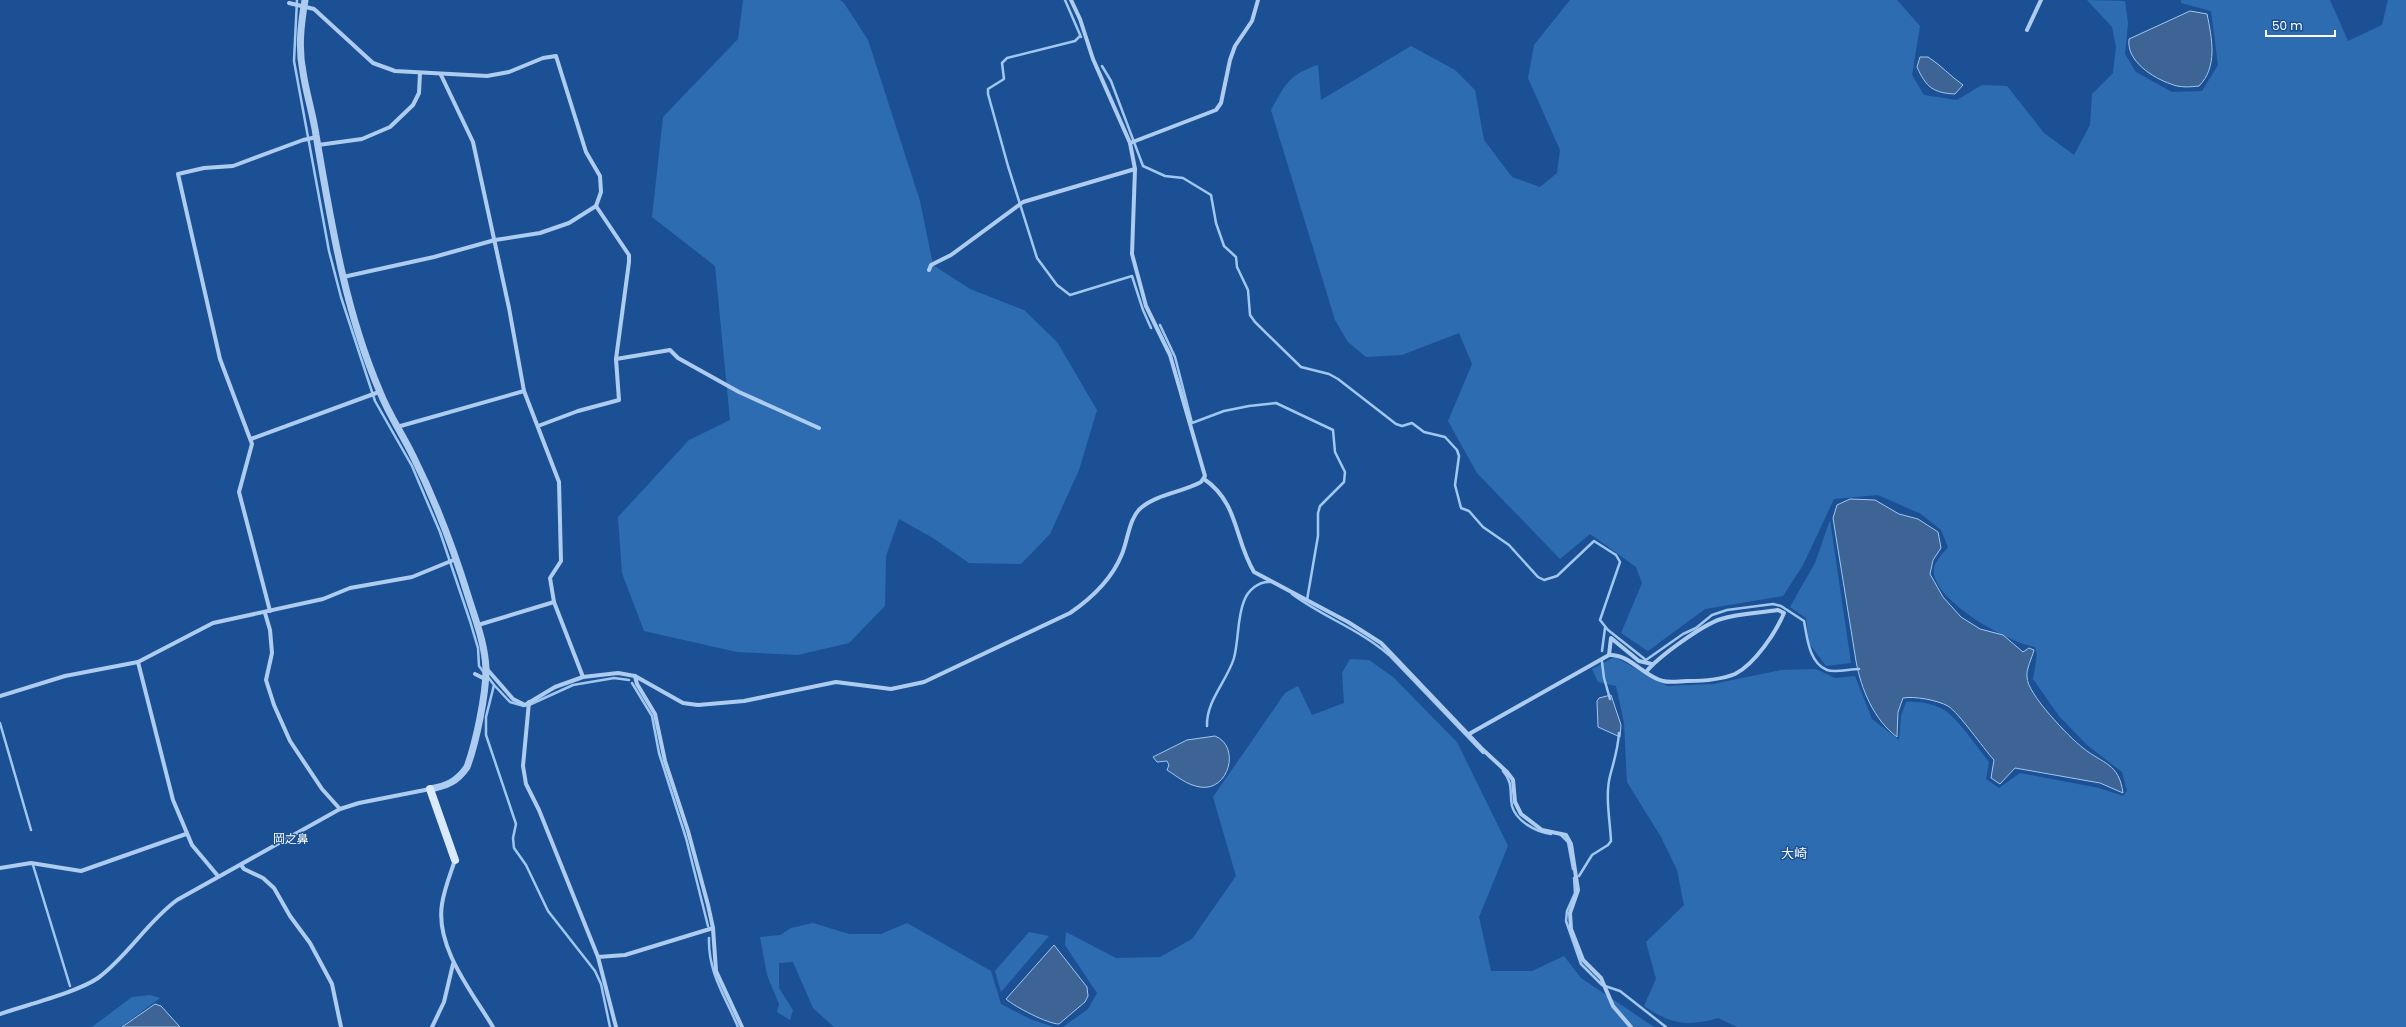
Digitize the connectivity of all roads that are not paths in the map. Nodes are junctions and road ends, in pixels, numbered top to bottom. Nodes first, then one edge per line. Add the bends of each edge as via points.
1 (1071, 0) edge
2 (1258, 0) edge
3 (2041, 0) edge
4 (298, 3) edge
5 (2027, 30) dead end
6 (420, 73) junction
7 (441, 75) junction
8 (316, 140) junction
9 (1134, 141) junction
10 (1135, 169) junction
11 (596, 206) junction
12 (495, 240) junction
13 (929, 270) dead end
14 (342, 277) junction
15 (616, 359) junction
16 (524, 391) junction
17 (378, 392) junction
18 (538, 426) junction
19 (397, 427) junction
20 (819, 428) dead end
21 (251, 439) junction
22 (1204, 479) junction
23 (452, 560) junction
24 (554, 602) junction
25 (270, 611) junction
26 (265, 613) junction
27 (478, 625) junction
28 (1609, 655) junction
29 (138, 662) junction
30 (1652, 664) junction
31 (1646, 672) junction
32 (475, 674) dead end
33 (485, 674) junction
34 (635, 676) junction
35 (583, 678) junction
36 (0, 696) edge
37 (530, 704) junction
38 (1469, 734) junction
39 (430, 789) junction
40 (340, 810) junction
41 (186, 834) junction
42 (455, 860) joint
43 (241, 865) junction
44 (0, 868) edge
45 (218, 876) junction
46 (713, 928) junction
47 (598, 957) junction
48 (453, 963) junction
49 (0, 1014) edge
50 (341, 1027) edge
51 (432, 1027) edge
52 (493, 1027) edge
53 (616, 1027) edge
54 (742, 1027) edge
55 (1632, 1027) edge

1 - 9 street via 1093,59
2 - 9 street via 1252,21 1235,46 1216,110
3 - 5 street
4 - 6 street via 314,9 373,63 395,71
4 - 8 street via 302,71
6 - 7 street
6 - 8 street via 419,93 413,105 390,127 362,139
7 - 11 street via 498,74 556,56 586,152 600,176 601,192
7 - 12 street via 473,142
8 - 14 street
8 - 21 street via 306,139 233,166 204,168 178,174 220,359
9 - 10 street
10 - 13 street via 1020,204 951,255 931,265
10 - 22 street via 1132,254 1146,306 1170,355
11 - 12 street via 569,224 540,233
11 - 15 street via 629,255 630,262
12 - 14 street via 434,257
12 - 16 street
14 - 17 street
15 - 18 street via 619,400 578,411
15 - 20 street via 670,350 678,358 739,392
16 - 18 street
16 - 19 street
17 - 19 street
17 - 21 street
18 - 24 street via 560,487 561,562 550,578
19 - 23 street via 426,482
21 - 25 street via 252,449 239,492
22 - 34 street via 1198,484 1142,507 1135,516 1116,567 1107,581 1083,604 1056,620 924,682 892,689 836,682 744,701 698,705 684,702
22 - 38 street via 1216,487 1233,514 1254,572 1348,622 1381,643
23 - 25 street via 412,577 350,588 323,599
23 - 27 street
24 - 27 street
24 - 35 street
25 - 26 street
26 - 29 street via 213,623
26 - 40 street via 272,653 266,680 274,705 290,741 322,790
27 - 33 street
28 - 30 street via 1611,638 1639,660
28 - 31 street via 1616,655
28 - 38 street
29 - 36 street via 65,676
29 - 41 street via 173,800
30 - 31 street
30 - 31 street via 1722,618 1778,610 1784,613 1777,630 1742,670 1734,674 1709,681 1662,681
32 - 33 street
33 - 37 street via 516,701
33 - 39 street via 476,734 467,767 462,775 450,784
34 - 35 street via 618,673
34 - 46 street via 657,719 665,761 688,831
35 - 37 street via 555,687
37 - 47 street via 523,766 526,784 539,810
38 - 55 street via 1513,780 1515,802 1521,814 1534,826 1542,830 1561,832 1569,839 1578,890 1570,913 1571,929 1583,960 1605,986 1613,1006
39 - 40 street via 360,803
39 - 42 main road
40 - 43 street
41 - 44 street via 81,871 31,862
41 - 45 street
42 - 48 street via 441,911 444,934
43 - 45 street
43 - 50 street via 274,888 310,943 332,984
45 - 49 street via 164,910 98,978
46 - 47 street via 625,955
46 - 54 street via 716,972
47 - 53 street
48 - 51 street via 444,1002
48 - 52 street

